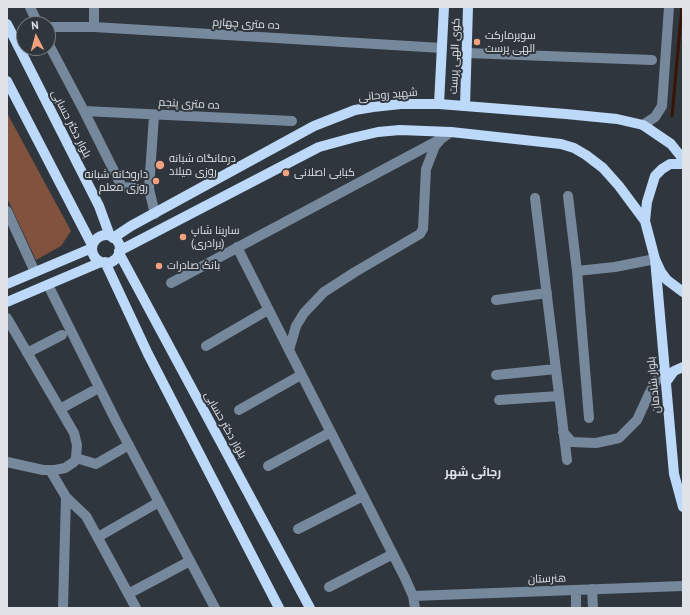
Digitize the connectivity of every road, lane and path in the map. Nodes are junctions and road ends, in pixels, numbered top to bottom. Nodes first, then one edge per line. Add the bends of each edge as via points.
1 (94, 7) edge
2 (444, 7) edge
3 (468, 7) edge
4 (669, 7) edge
5 (7, 24) edge
6 (56, 27) edge
7 (94, 27) junction
8 (442, 48) junction
9 (467, 53) junction
10 (55, 56) edge
11 (652, 60) dead end
12 (7, 81) edge
13 (439, 104) junction
14 (465, 106) junction
15 (84, 111) junction
16 (154, 115) junction
17 (292, 122) dead end
18 (643, 125) junction
19 (451, 132) junction
20 (441, 140) junction
21 (683, 159) edge
22 (683, 164) edge
23 (149, 189) junction
24 (568, 196) dead end
25 (535, 198) dead end
26 (7, 211) edge
27 (154, 214) junction
28 (645, 221) junction
29 (111, 237) junction
30 (92, 246) junction
31 (237, 247) junction
32 (119, 252) junction
33 (655, 259) junction
34 (103, 262) junction
35 (577, 271) junction
36 (35, 272) junction
37 (171, 282) dead end
38 (7, 284) edge
39 (48, 285) junction
40 (683, 292) edge
41 (547, 293) junction
42 (496, 300) dead end
43 (7, 302) edge
44 (268, 310) junction
45 (7, 318) edge
46 (62, 335) dead end
47 (206, 346) dead end
48 (289, 350) junction
49 (27, 353) junction
50 (664, 367) junction
51 (683, 367) edge
52 (556, 369) junction
53 (301, 375) junction
54 (496, 375) dead end
55 (666, 382) junction
56 (93, 391) dead end
57 (559, 396) junction
58 (499, 400) dead end
59 (60, 409) junction
60 (239, 410) dead end
61 (589, 418) dead end
62 (331, 432) junction
63 (563, 432) junction
64 (129, 445) junction
65 (76, 458) junction
66 (567, 460) dead end
67 (7, 462) edge
68 (268, 466) dead end
69 (50, 470) junction
70 (363, 496) junction
71 (66, 498) junction
72 (159, 502) junction
73 (683, 507) edge
74 (298, 530) dead end
75 (98, 537) junction
76 (393, 554) junction
77 (190, 561) junction
78 (683, 586) edge
79 (330, 587) dead end
80 (576, 590) junction
81 (592, 590) junction
82 (128, 594) junction
83 (413, 596) junction
84 (64, 608) edge
85 (136, 608) edge
86 (215, 608) edge
87 (279, 608) edge
88 (310, 608) edge
89 (415, 608) edge
90 (576, 608) edge
91 (593, 608) edge

1 - 7 street
2 - 8 main road, کوی الهی پرست
3 - 9 main road, کوی الهی پرست
4 - 18 street via 662,106 655,117
5 - 29 main road, بلوار دکتر حسابی via 99,206
6 - 7 street, ده متری چهارم
7 - 8 street, ده متری چهارم
8 - 13 main road, کوی الهی پرست
9 - 11 street
9 - 14 main road, کوی الهی پرست
10 - 15 street
12 - 30 main road
13 - 14 main road, شهید روحانی
13 - 27 main road, شهید روحانی via 374,106 338,116 314,126
14 - 18 main road, شهید روحانی via 617,119
15 - 16 street, ده متری پنجم
15 - 23 street via 122,187
16 - 17 street, ده متری پنجم
16 - 23 street
18 - 21 main road, شهید روحانی via 671,144
19 - 20 street
19 - 28 main road via 561,144 574,148 603,168
19 - 32 main road via 378,132 319,148
20 - 31 street
20 - 48 street via 435,146 426,169 423,229 420,234 324,292 304,313 296,326
22 - 28 main road via 670,164 655,176 647,202
23 - 27 street
24 - 35 street
25 - 41 street
26 - 36 street
27 - 29 main road, شهید روحانی
28 - 33 main road
29 - 30 main road via 99,237
29 - 32 main road via 118,243
30 - 34 main road via 94,257
30 - 36 main road
31 - 37 street
31 - 44 street
32 - 34 main road via 110,262
32 - 88 main road, بلوار دکتر حسابی
33 - 35 street
33 - 40 main road via 667,280
33 - 50 main road, بلوار شادمان
34 - 39 main road
34 - 87 main road
35 - 61 street
36 - 38 main road
39 - 43 main road
39 - 64 street
41 - 42 street
41 - 52 street
44 - 47 street
44 - 48 street
45 - 49 street
46 - 49 street
48 - 53 street
49 - 59 street
50 - 55 main road, بلوار شادمان
50 - 63 street via 648,394 637,420 619,438 596,443 572,442
51 - 55 main road via 674,371
52 - 54 street
52 - 57 street
53 - 60 street
53 - 62 street
55 - 73 main road, بلوار شادمان via 674,474
56 - 59 street
57 - 58 street
57 - 63 street
59 - 65 street via 74,433 77,445
62 - 68 street
62 - 70 street
63 - 66 street
64 - 65 street via 96,464
64 - 72 street
65 - 69 street via 65,468
67 - 69 street
69 - 71 street
70 - 74 street
70 - 76 street
71 - 75 street via 86,516
71 - 84 street
72 - 75 street
72 - 77 street
75 - 82 street
76 - 79 street
76 - 83 street
77 - 82 street
77 - 86 street
78 - 81 street, هنرستان
80 - 81 street, هنرستان
80 - 83 street, هنرستان
80 - 90 street
81 - 91 street
82 - 85 street
83 - 89 street

